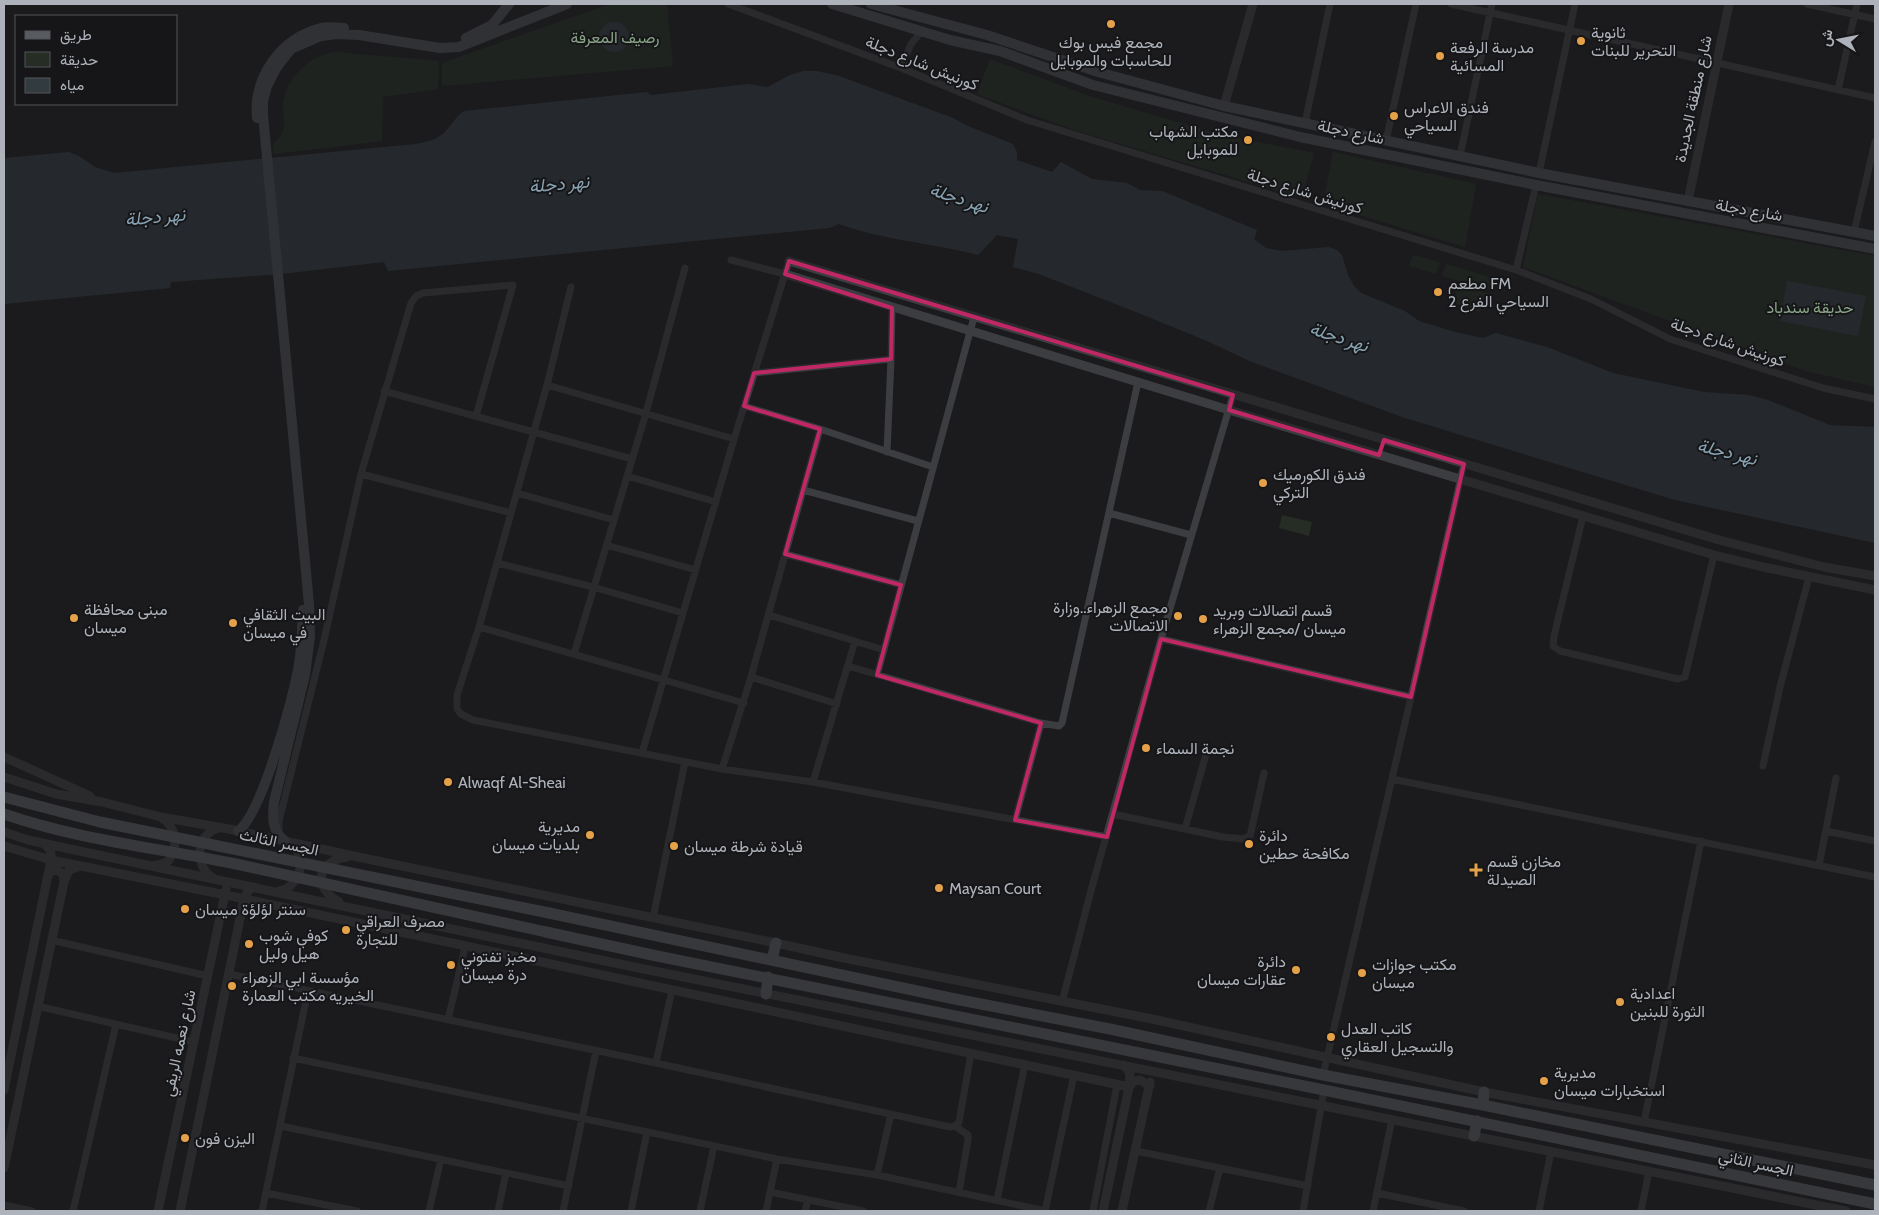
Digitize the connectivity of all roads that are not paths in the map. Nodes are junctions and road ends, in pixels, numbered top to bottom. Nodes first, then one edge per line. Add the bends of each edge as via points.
1 (509, 4) edge
2 (517, 4) edge
3 (567, 4) edge
4 (728, 4) edge
5 (832, 4) edge
6 (871, 4) edge
7 (1253, 4) edge
8 (1330, 4) edge
9 (1416, 4) edge
10 (1451, 4) edge
11 (1492, 4) edge
12 (1575, 4) edge
13 (1729, 4) edge
14 (1807, 4) edge
15 (1857, 4) edge
16 (1490, 13) junction
17 (1854, 15) junction
18 (1875, 19) edge
19 (1570, 30) junction
20 (489, 32) junction
21 (922, 32) junction
22 (1716, 62) junction
23 (901, 68) junction
24 (1838, 90) junction
25 (1875, 98) edge
26 (1224, 106) junction
27 (1306, 123) junction
28 (1386, 141) junction
29 (1875, 142) edge
30 (1460, 156) junction
31 (1539, 173) junction
32 (1536, 185) junction
33 (1688, 200) junction
34 (1854, 232) junction
35 (1875, 236) edge
36 (1875, 249) edge
37 (731, 260) dead end
38 (789, 261) joint
39 (685, 268) dead end
40 (1516, 270) junction
41 (785, 274) junction
42 (571, 287) dead end
43 (892, 308) junction
44 (974, 317) junction
45 (970, 332) junction
46 (890, 359) junction
47 (754, 373) junction
48 (1138, 382) junction
49 (547, 385) junction
50 (384, 391) junction
51 (1233, 395) junction
52 (1875, 399) edge
53 (744, 406) junction
54 (1228, 410) junction
55 (646, 413) junction
56 (476, 416) junction
57 (820, 429) junction
58 (534, 432) junction
59 (734, 439) junction
60 (1384, 440) junction
61 (887, 452) junction
62 (1379, 455) junction
63 (632, 459) junction
64 (1464, 464) junction
65 (933, 467) junction
66 (361, 474) junction
67 (627, 476) junction
68 (1461, 479) junction
69 (803, 490) junction
70 (516, 493) junction
71 (716, 502) junction
72 (511, 513) junction
73 (1109, 513) junction
74 (1583, 516) junction
75 (614, 520) junction
76 (918, 521) junction
77 (1191, 535) junction
78 (606, 545) junction
79 (785, 554) junction
80 (1714, 555) junction
81 (497, 563) junction
82 (696, 570) junction
83 (1875, 576) edge
84 (1809, 577) junction
85 (901, 585) junction
86 (593, 587) junction
87 (1875, 590) edge
88 (306, 603) junction
89 (683, 613) junction
90 (769, 615) junction
91 (478, 627) junction
92 (1161, 639) junction
93 (855, 642) junction
94 (884, 650) junction
95 (574, 654) junction
96 (848, 666) junction
97 (877, 675) junction
98 (751, 678) junction
99 (664, 680) junction
100 (1411, 696) junction
101 (744, 704) junction
102 (837, 704) junction
103 (1040, 723) junction
104 (1207, 751) dead end
105 (642, 753) junction
106 (4, 757) edge
107 (684, 762) junction
108 (1763, 766) dead end
109 (722, 769) junction
110 (1264, 773) dead end
111 (4, 777) edge
112 (1836, 778) dead end
113 (1392, 780) junction
114 (813, 782) junction
115 (4, 797) edge
116 (102, 802) junction
117 (4, 814) edge
118 (1113, 814) junction
119 (161, 817) junction
120 (1015, 820) junction
121 (222, 828) junction
122 (1185, 829) junction
123 (238, 831) junction
124 (1826, 831) junction
125 (4, 832) edge
126 (1107, 837) junction
127 (285, 841) junction
128 (1701, 841) junction
129 (1875, 841) edge
130 (38, 842) junction
131 (4, 846) edge
132 (362, 858) junction
133 (51, 860) junction
134 (122, 860) junction
135 (1819, 865) junction
136 (80, 866) junction
137 (148, 866) junction
138 (120, 873) junction
139 (1875, 877) edge
140 (46, 880) junction
141 (64, 882) junction
142 (222, 882) junction
143 (254, 887) junction
144 (276, 892) junction
145 (226, 895) junction
146 (244, 899) junction
147 (354, 908) junction
148 (653, 918) junction
149 (51, 940) junction
150 (776, 943) junction
151 (465, 947) junction
152 (772, 960) junction
153 (634, 967) junction
154 (228, 974) junction
155 (208, 976) junction
156 (768, 978) junction
157 (631, 982) junction
158 (672, 990) junction
159 (308, 991) junction
160 (766, 994) junction
161 (1062, 1002) junction
162 (37, 1006) junction
163 (448, 1020) junction
164 (116, 1024) junction
165 (194, 1042) junction
166 (596, 1051) junction
167 (971, 1053) junction
168 (293, 1058) junction
169 (1328, 1059) junction
170 (656, 1063) junction
171 (1025, 1064) junction
172 (1124, 1065) junction
173 (1153, 1071) junction
174 (1074, 1075) junction
175 (1323, 1075) junction
176 (1117, 1085) junction
177 (1150, 1086) junction
178 (1129, 1087) junction
179 (4, 1090) edge
180 (1324, 1090) junction
181 (1484, 1092) junction
182 (1321, 1105) junction
183 (1483, 1105) junction
184 (891, 1114) junction
185 (581, 1118) junction
186 (1392, 1119) junction
187 (1477, 1121) junction
188 (1644, 1122) junction
189 (281, 1126) junction
190 (955, 1126) junction
191 (647, 1132) junction
192 (1474, 1136) junction
193 (714, 1146) junction
194 (1136, 1151) junction
195 (1551, 1152) junction
196 (441, 1159) junction
197 (777, 1159) junction
198 (1875, 1166) edge
199 (4, 1168) edge
200 (1220, 1168) junction
201 (1649, 1172) junction
202 (506, 1173) junction
203 (877, 1175) junction
204 (1875, 1185) edge
205 (569, 1186) junction
206 (1308, 1186) junction
207 (770, 1192) junction
208 (959, 1192) junction
209 (266, 1193) junction
210 (1377, 1193) junction
211 (808, 1200) junction
212 (997, 1200) junction
213 (1875, 1204) edge
214 (4, 1205) edge
215 (32, 1211) edge
216 (73, 1211) edge
217 (158, 1211) edge
218 (180, 1211) edge
219 (262, 1211) edge
220 (357, 1211) edge
221 (429, 1211) edge
222 (498, 1211) edge
223 (563, 1211) edge
224 (630, 1211) edge
225 (700, 1211) edge
226 (766, 1211) edge
227 (805, 1211) edge
228 (858, 1211) edge
229 (1046, 1211) edge
230 (1093, 1211) edge
231 (1104, 1211) edge
232 (1122, 1211) edge
233 (1209, 1211) edge
234 (1303, 1211) edge
235 (1373, 1211) edge
236 (1464, 1211) edge
237 (1539, 1211) edge
238 (1641, 1211) edge
239 (1846, 1211) edge

1 - 20 main road
2 - 20 main road via 505,22
3 - 20 main road
4 - 23 street, كورنيش شارع دجلة
5 - 21 main road, شارع دجلة
6 - 26 main road, شارع دجلة
7 - 26 street
8 - 27 street
9 - 28 street
10 - 16 street
11 - 16 street
12 - 19 street
13 - 22 street, شارع منطقة الجديدة
14 - 17 street
15 - 17 street
16 - 19 street
16 - 30 street
17 - 18 street
17 - 24 street
19 - 22 street
19 - 31 street
20 - 88 main road via 459,47 440,48 359,35 321,36 291,49 277,67 263,101
21 - 23 street via 911,44
21 - 32 main road, شارع دجلة via 1000,51 1093,85 1188,110 1300,137
22 - 24 street
22 - 33 street, شارع منطقة الجديدة
23 - 40 street, كورنيش شارع دجلة via 1027,120
24 - 25 street
26 - 27 main road, شارع دجلة
27 - 28 main road, شارع دجلة
28 - 30 main road, شارع دجلة
29 - 34 street
30 - 31 main road, شارع دجلة
31 - 33 main road, شارع دجلة
32 - 36 main road, شارع دجلة
32 - 40 street
33 - 34 main road, شارع دجلة
34 - 35 main road, شارع دجلة
37 - 41 street
38 - 41 street
38 - 44 street
39 - 55 street
40 - 52 street, كورنيش شارع دجلة via 1591,299 1670,339 1823,388
41 - 43 street
41 - 47 street
42 - 49 street
43 - 45 street
43 - 46 street
44 - 45 street
44 - 51 street
45 - 48 street
45 - 65 street
46 - 47 street
46 - 61 street
47 - 53 street
48 - 54 street
48 - 73 street
49 - 55 street
49 - 58 street
50 - 56 street
50 - 56 street via 411,303 416,296 513,285
50 - 66 street
51 - 54 street
51 - 60 street
53 - 57 street
53 - 59 street
54 - 62 street
54 - 77 street
55 - 59 street
55 - 63 street
56 - 58 street
57 - 61 street
57 - 69 street
58 - 63 street
58 - 70 street
59 - 71 street
60 - 62 street
60 - 64 street
61 - 65 street
62 - 68 street
63 - 67 street
64 - 68 street
64 - 83 street via 1719,540 1824,567
65 - 76 street
66 - 72 street
66 - 127 street via 326,636 278,826
67 - 71 street
67 - 75 street
68 - 74 street
68 - 100 street
69 - 76 street
69 - 79 street
70 - 72 street
70 - 75 street
71 - 82 street
72 - 81 street
73 - 77 street
73 - 103 street via 1062,723 1059,726
74 - 80 street
74 - 80 street via 1554,636 1553,646 1560,651 1685,677
75 - 78 street
76 - 85 street
77 - 92 street
78 - 82 street
78 - 86 street
79 - 85 street
79 - 90 street
80 - 84 street
81 - 86 street
81 - 91 street
82 - 89 street
84 - 87 street
84 - 108 street
85 - 94 street
86 - 89 street
86 - 95 street
88 - 123 main road via 299,663 276,749 257,803
88 - 127 main road via 310,636 305,675 274,802 275,831
89 - 99 street
90 - 93 street
90 - 98 street
91 - 95 street
91 - 105 street via 457,695 457,709 461,714 473,720
92 - 100 street
92 - 118 street
93 - 94 street
93 - 96 street
94 - 97 street
95 - 99 street
96 - 97 street
96 - 102 street
97 - 103 street
98 - 101 street
98 - 102 street
99 - 101 street
99 - 105 street
100 - 113 street
101 - 109 street
102 - 114 street
103 - 120 street
104 - 122 street
105 - 107 street
106 - 116 street
107 - 109 street
107 - 148 street
109 - 114 street
110 - 122 street via 1250,836 1243,839
111 - 116 street via 56,794
112 - 124 street
113 - 128 street
113 - 169 street
114 - 120 street
115 - 152 main road, الجسر الثالث, bridge via 100,822
116 - 119 street
117 - 156 main road, الجسر الثالث, bridge via 64,831 235,864
118 - 122 street
118 - 126 street
119 - 121 street
119 - 137 street via 173,830 174,846 168,860
120 - 126 street
121 - 123 street
121 - 142 street via 210,832 200,851 204,871
123 - 127 street
124 - 129 street
124 - 135 street
125 - 130 street
126 - 161 street
127 - 132 street
127 - 144 street via 293,845 299,854 300,870 288,889
128 - 135 street
128 - 188 street
130 - 133 street via 48,847 52,853
130 - 134 street
131 - 133 street
132 - 147 street via 338,858 328,862 321,880 327,894
132 - 148 street
133 - 136 street
133 - 140 street
134 - 137 street
134 - 138 street
135 - 139 street
136 - 138 street
136 - 141 street via 69,870
137 - 142 street
138 - 145 street
140 - 141 street via 51,871 58,870 63,874
140 - 179 street
141 - 149 street
142 - 143 street
142 - 145 street, شارع نعمه الريفي via 226,885
143 - 144 street
143 - 146 street
144 - 147 street
145 - 146 street
145 - 155 street, شارع نعمه الريفي
146 - 151 street
146 - 154 street
147 - 153 street
148 - 150 street
149 - 155 street
149 - 162 street
150 - 152 main road
150 - 161 street
151 - 157 street
151 - 163 street
152 - 175 main road, الجسر الثالث
153 - 157 street
153 - 160 street
154 - 159 street
154 - 218 street
155 - 165 street, شارع نعمه الريفي
156 - 160 main road
156 - 180 main road, الجسر الثالث
157 - 158 street
158 - 167 street
158 - 170 street
159 - 163 street
159 - 168 street
160 - 172 street
161 - 169 street
162 - 164 street
162 - 199 street
163 - 166 street
164 - 165 street
164 - 216 street
165 - 217 street, شارع نعمه الريفي
166 - 170 street
166 - 185 street
167 - 171 street
167 - 190 street via 959,1122
168 - 185 street
168 - 189 street
169 - 175 street
169 - 181 street
170 - 184 street
171 - 174 street
171 - 212 street
172 - 173 street
172 - 178 street via 1130,1073
173 - 177 street
173 - 182 street
174 - 176 street
174 - 229 street
175 - 183 main road, الجسر الثاني
176 - 178 street
176 - 230 street
177 - 178 street via 1140,1080
177 - 194 street
178 - 231 street
180 - 182 street
180 - 187 main road, الجسر الثاني
181 - 183 main road
181 - 188 street
182 - 186 street
182 - 206 street
183 - 204 main road, الجسر الثاني
184 - 190 street
184 - 203 street
185 - 191 street
185 - 205 street
186 - 192 street
186 - 210 street
187 - 192 main road
187 - 213 main road, الجسر الثاني
188 - 198 street
189 - 196 street
189 - 209 street
190 - 208 street via 968,1135
191 - 193 street
191 - 224 street
192 - 195 street
193 - 197 street
193 - 225 street
194 - 200 street
194 - 232 street
195 - 201 street
195 - 237 street
196 - 202 street
196 - 221 street
197 - 203 street
197 - 207 street
200 - 206 street
200 - 233 street
201 - 238 street
201 - 239 street
202 - 205 street
202 - 222 street
203 - 208 street
205 - 223 street
206 - 234 street
207 - 211 street
207 - 226 street
208 - 212 street
209 - 219 street
209 - 220 street
210 - 235 street
210 - 236 street
211 - 227 street
211 - 228 street
212 - 229 street
214 - 215 street

